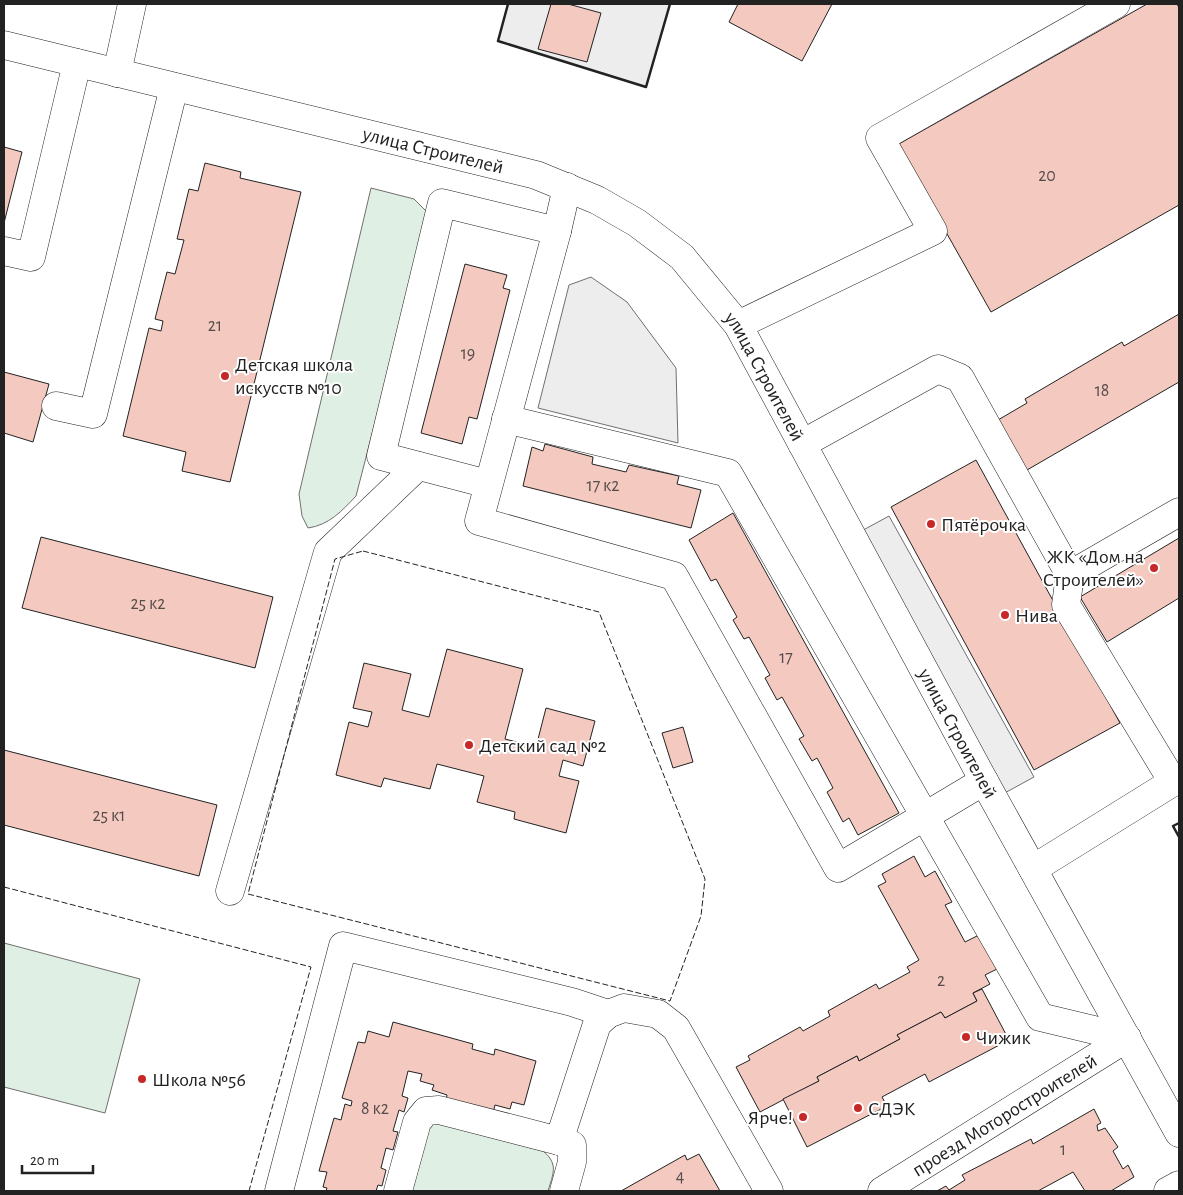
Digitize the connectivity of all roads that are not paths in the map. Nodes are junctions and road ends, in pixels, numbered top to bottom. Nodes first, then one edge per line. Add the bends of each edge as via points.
1 (132, 4) edge
2 (1116, 4) edge
3 (4, 45) edge
4 (77, 63) junction
5 (117, 73) junction
6 (174, 87) junction
7 (567, 187) junction
8 (557, 231) junction
9 (4, 251) edge
10 (738, 324) junction
11 (56, 406) dead end
12 (506, 419) junction
13 (802, 444) junction
14 (418, 466) junction
15 (488, 484) junction
16 (1179, 512) edge
17 (1070, 575) junction
18 (1176, 780) edge
19 (984, 781) junction
20 (925, 816) junction
21 (1033, 869) junction
22 (230, 890) dead end
23 (608, 1014) junction
24 (1127, 1038) junction
25 (1179, 1133) edge
26 (560, 1141) junction
27 (1179, 1185) edge
28 (279, 1191) edge
29 (398, 1191) edge
30 (564, 1191) edge
31 (769, 1191) edge
32 (882, 1191) edge
33 (1168, 1191) edge

1 - 5 street
2 - 10 street via 880,138 933,231
3 - 4 street, улица Строителей
4 - 5 street, улица Строителей
4 - 9 street via 31,258
5 - 6 street, улица Строителей
6 - 7 street, улица Строителей via 536,175
6 - 11 street via 93,414
7 - 8 street
7 - 10 street, улица Строителей via 637,223 682,258
8 - 12 street
8 - 14 street via 442,202 381,456
10 - 13 street, улица Строителей
12 - 15 street
12 - 20 street via 728,472
13 - 17 street via 938,370 960,378
13 - 19 street, улица Строителей
14 - 15 street
14 - 22 street via 328,552
15 - 20 street via 479,521 674,576 838,868
16 - 17 street
17 - 18 street via 1066,605
18 - 21 street
19 - 20 street
19 - 21 street, улица Строителей
20 - 24 street via 1040,1017
21 - 24 street, улица Строителей
23 - 26 street via 597,1024
23 - 28 street via 572,1002 343,946
23 - 31 street via 624,1008 642,1010 658,1014 676,1028
24 - 25 street, улица Строителей
24 - 32 street, проезд Моторостроителей
26 - 29 street via 439,1110 426,1111 417,1122
26 - 30 street via 572,1145 572,1162
27 - 33 street

